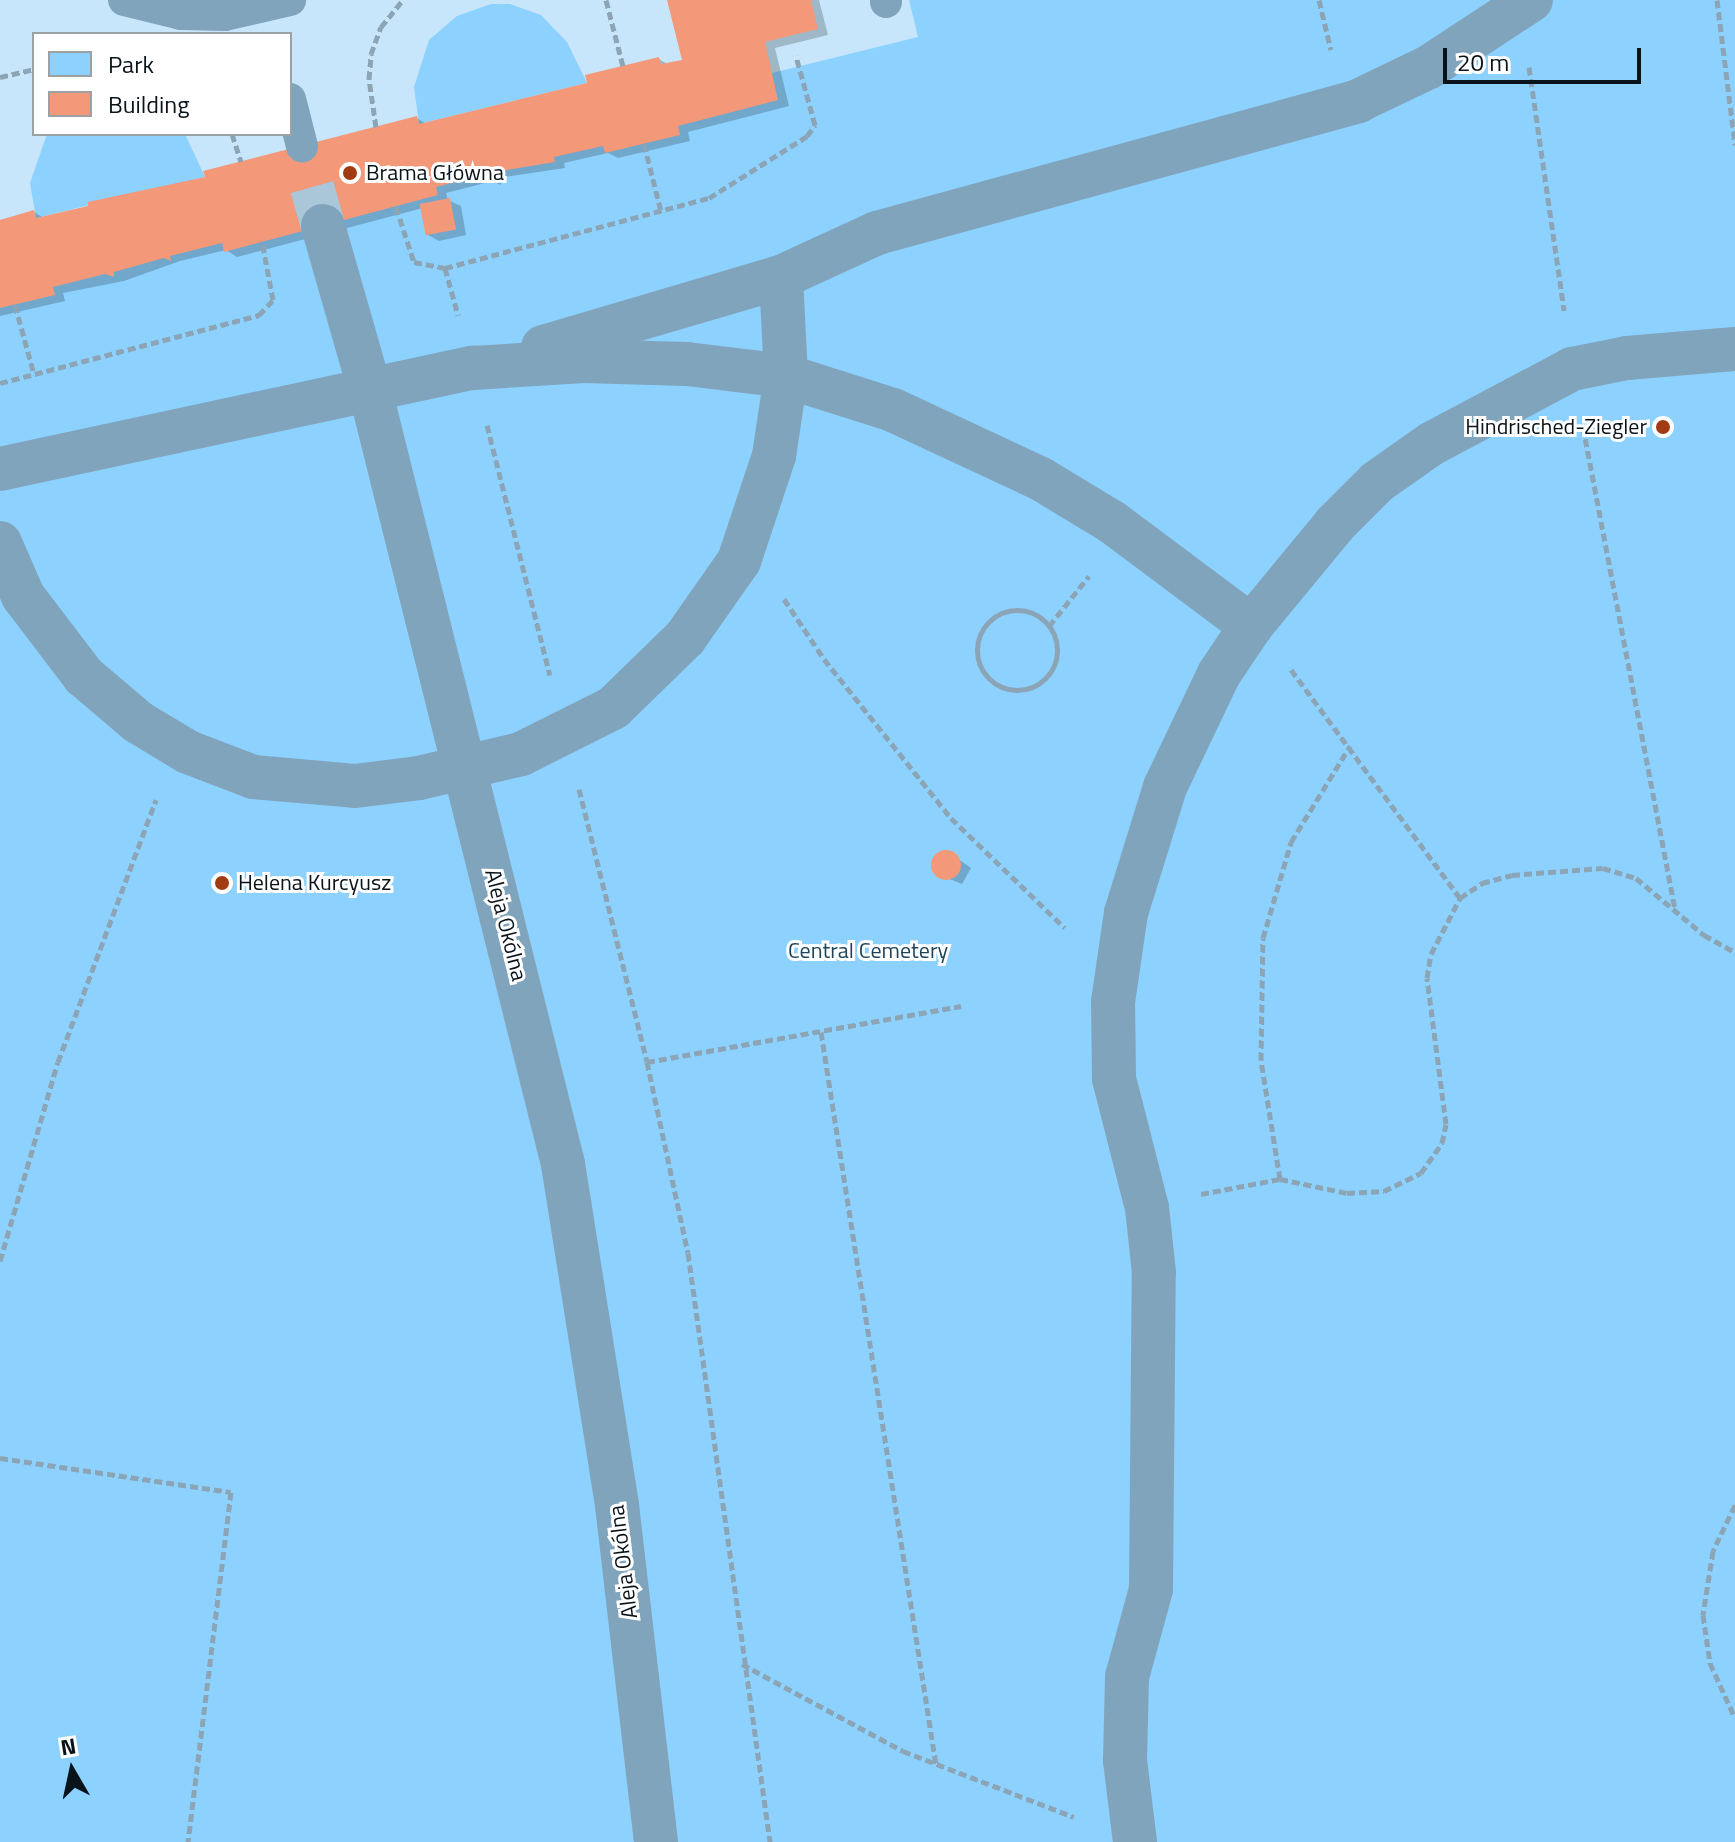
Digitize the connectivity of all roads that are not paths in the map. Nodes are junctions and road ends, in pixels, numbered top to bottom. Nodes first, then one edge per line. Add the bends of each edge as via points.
1 (124, 0) edge
2 (1526, 4) edge
3 (277, 14) edge
4 (292, 107) edge
5 (302, 146) dead end
6 (323, 226) tunnel mouth
7 (781, 277) junction
8 (1735, 349) edge
9 (473, 368) junction
10 (786, 376) junction
11 (370, 390) junction
12 (0, 469) edge
13 (3, 561) edge
14 (1251, 626) junction
15 (466, 768) junction
16 (1134, 1837) edge
17 (656, 1842) edge

1 - 3 lane via 181,14
2 - 7 street via 1429,67 1358,101 877,233
4 - 5 lane
6 - 11 street, Aleja Okólna
7 - 9 street
7 - 10 street
8 - 14 street via 1627,358 1572,369 1431,444 1377,482 1335,524
9 - 10 street via 584,361 687,364
9 - 11 street
10 - 14 street via 893,410 1041,479 1112,522
10 - 15 street via 774,456 746,541 710,607 613,708 521,754
11 - 12 street
11 - 15 street, Aleja Okólna
13 - 15 street via 50,638 84,676 138,722 177,745 253,777 297,785 355,786
14 - 16 street via 1219,674 1165,787 1126,913 1115,978 1114,1079 1147,1208 1154,1273 1151,1589 1127,1677 1125,1760
15 - 17 street, Aleja Okólna via 556,1134 579,1252 617,1505

